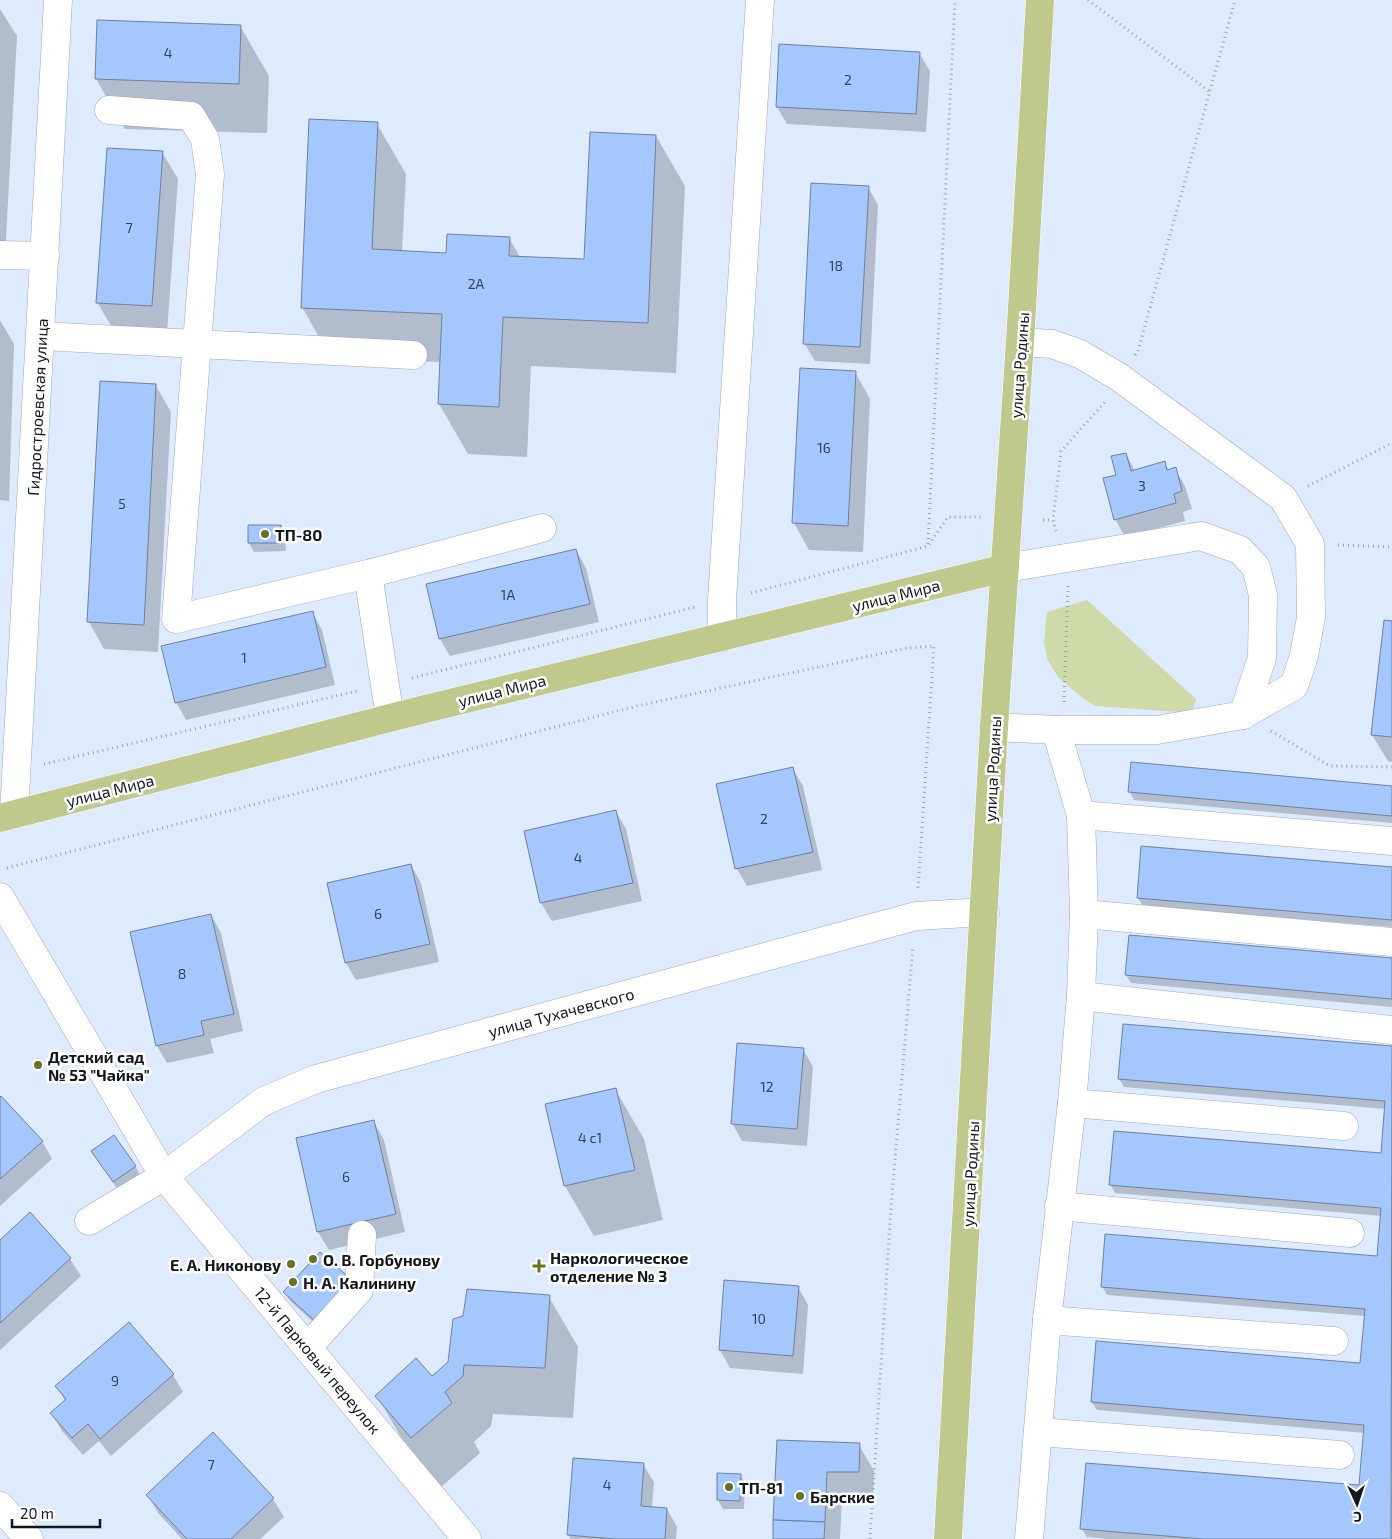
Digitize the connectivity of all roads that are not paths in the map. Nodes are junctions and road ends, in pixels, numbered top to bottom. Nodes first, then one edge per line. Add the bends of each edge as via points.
1 (58, 0) edge
2 (760, 0) edge
3 (1040, 0) edge
4 (109, 110) dead end
5 (0, 255) edge
6 (45, 256) junction
7 (41, 336) junction
8 (198, 342) junction
9 (1020, 342) junction
10 (412, 355) dead end
11 (542, 528) dead end
12 (1006, 568) junction
13 (368, 574) junction
14 (722, 637) junction
15 (1243, 715) junction
16 (390, 718) junction
17 (994, 727) junction
18 (1056, 730) junction
19 (1081, 815) junction
20 (7, 816) edge
21 (1392, 841) edge
22 (0, 897) edge
23 (985, 912) junction
24 (1084, 914) junction
25 (1392, 942) edge
26 (1081, 996) junction
27 (1392, 1030) edge
28 (1072, 1103) junction
29 (1344, 1126) dead end
30 (164, 1176) junction
31 (1059, 1206) junction
32 (89, 1221) dead end
33 (1350, 1233) dead end
34 (362, 1235) dead end
35 (1047, 1320) junction
36 (1334, 1341) dead end
37 (308, 1347) junction
38 (1039, 1432) junction
39 (1340, 1456) dead end
40 (0, 1506) edge
41 (29, 1539) edge
42 (467, 1539) edge
43 (948, 1539) edge
44 (1029, 1539) edge

1 - 6 street, Гидростроевская улица
2 - 14 street
3 - 9 main road, улица Родины
4 - 8 street via 191,116 205,139 210,174
5 - 6 street
6 - 7 street, Гидростроевская улица
7 - 8 street
7 - 20 street, Гидростроевская улица via 18,770
8 - 10 street
8 - 13 street via 176,619
9 - 12 main road, улица Родины
9 - 15 street via 1052,344 1080,354 1119,377 1283,498 1310,544 1311,617 1304,656 1294,686
11 - 13 street
12 - 14 main road, улица Мира
12 - 15 street via 1201,536 1240,550 1256,567 1263,596 1262,658
12 - 17 main road, улица Родины
13 - 16 street
14 - 16 main road, улица Мира
15 - 18 street via 1157,730
16 - 20 main road, улица Мира
17 - 18 street
17 - 23 main road, улица Родины
18 - 19 street
19 - 21 street
19 - 24 street
22 - 30 street, 12-й Парковый переулок
23 - 30 street, улица Тухачевского via 916,916 316,1079 264,1101
23 - 43 main road, улица Родины
24 - 25 street
24 - 26 street
26 - 27 street
26 - 28 street
28 - 29 street
28 - 31 street
30 - 32 street, улица Тухачевского
30 - 37 street, 12-й Парковый переулок
31 - 33 street
31 - 35 street
34 - 37 street via 359,1290
35 - 36 street
35 - 38 street
37 - 42 street, 12-й Парковый переулок
38 - 39 street
38 - 44 street
40 - 41 street

